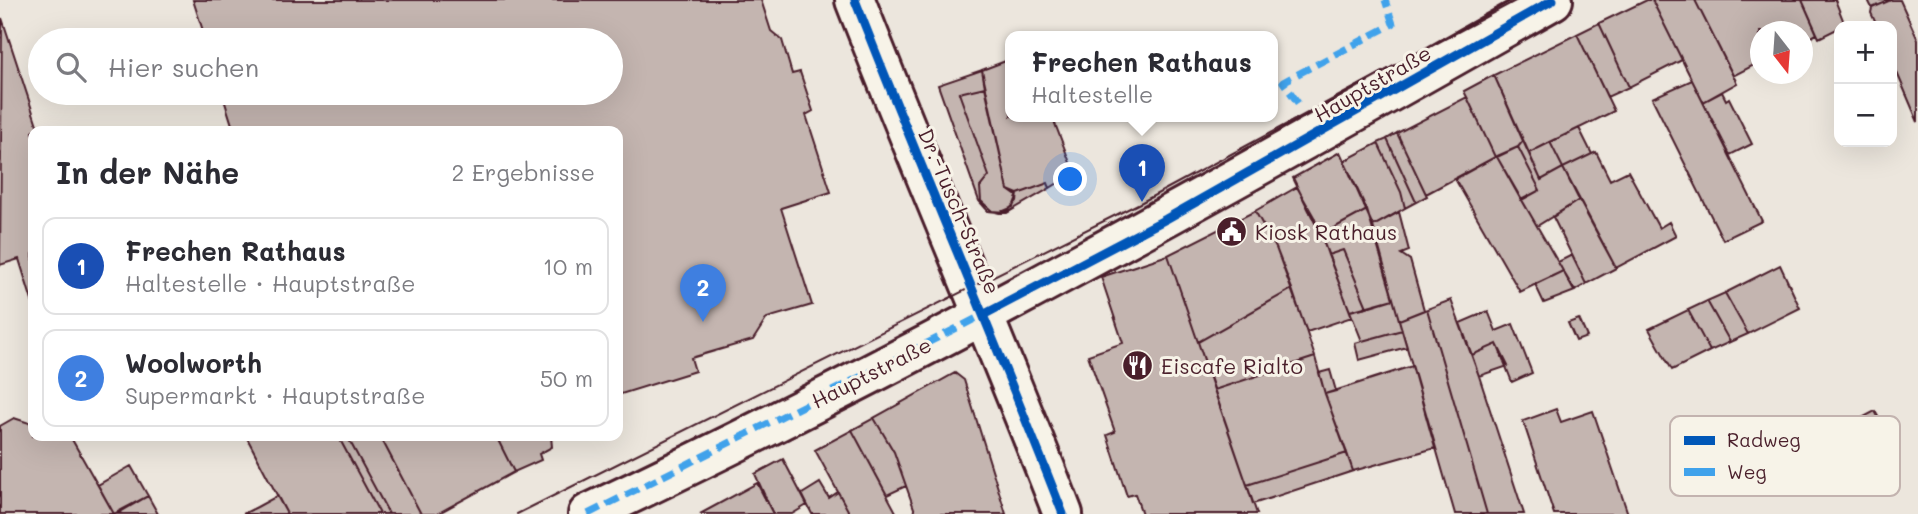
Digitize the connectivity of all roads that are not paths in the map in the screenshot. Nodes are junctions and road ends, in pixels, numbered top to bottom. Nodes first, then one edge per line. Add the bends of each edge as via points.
1 (855, 0) edge
2 (1553, 0) edge
3 (985, 314) junction
4 (588, 514) edge
5 (1063, 514) edge

1 - 3 street, Dr.-Tusch-Straße via 932,197
2 - 3 street, Hauptstraße via 1166,219
3 - 4 street, Hauptstraße
3 - 5 street, Dr.-Tusch-Straße

